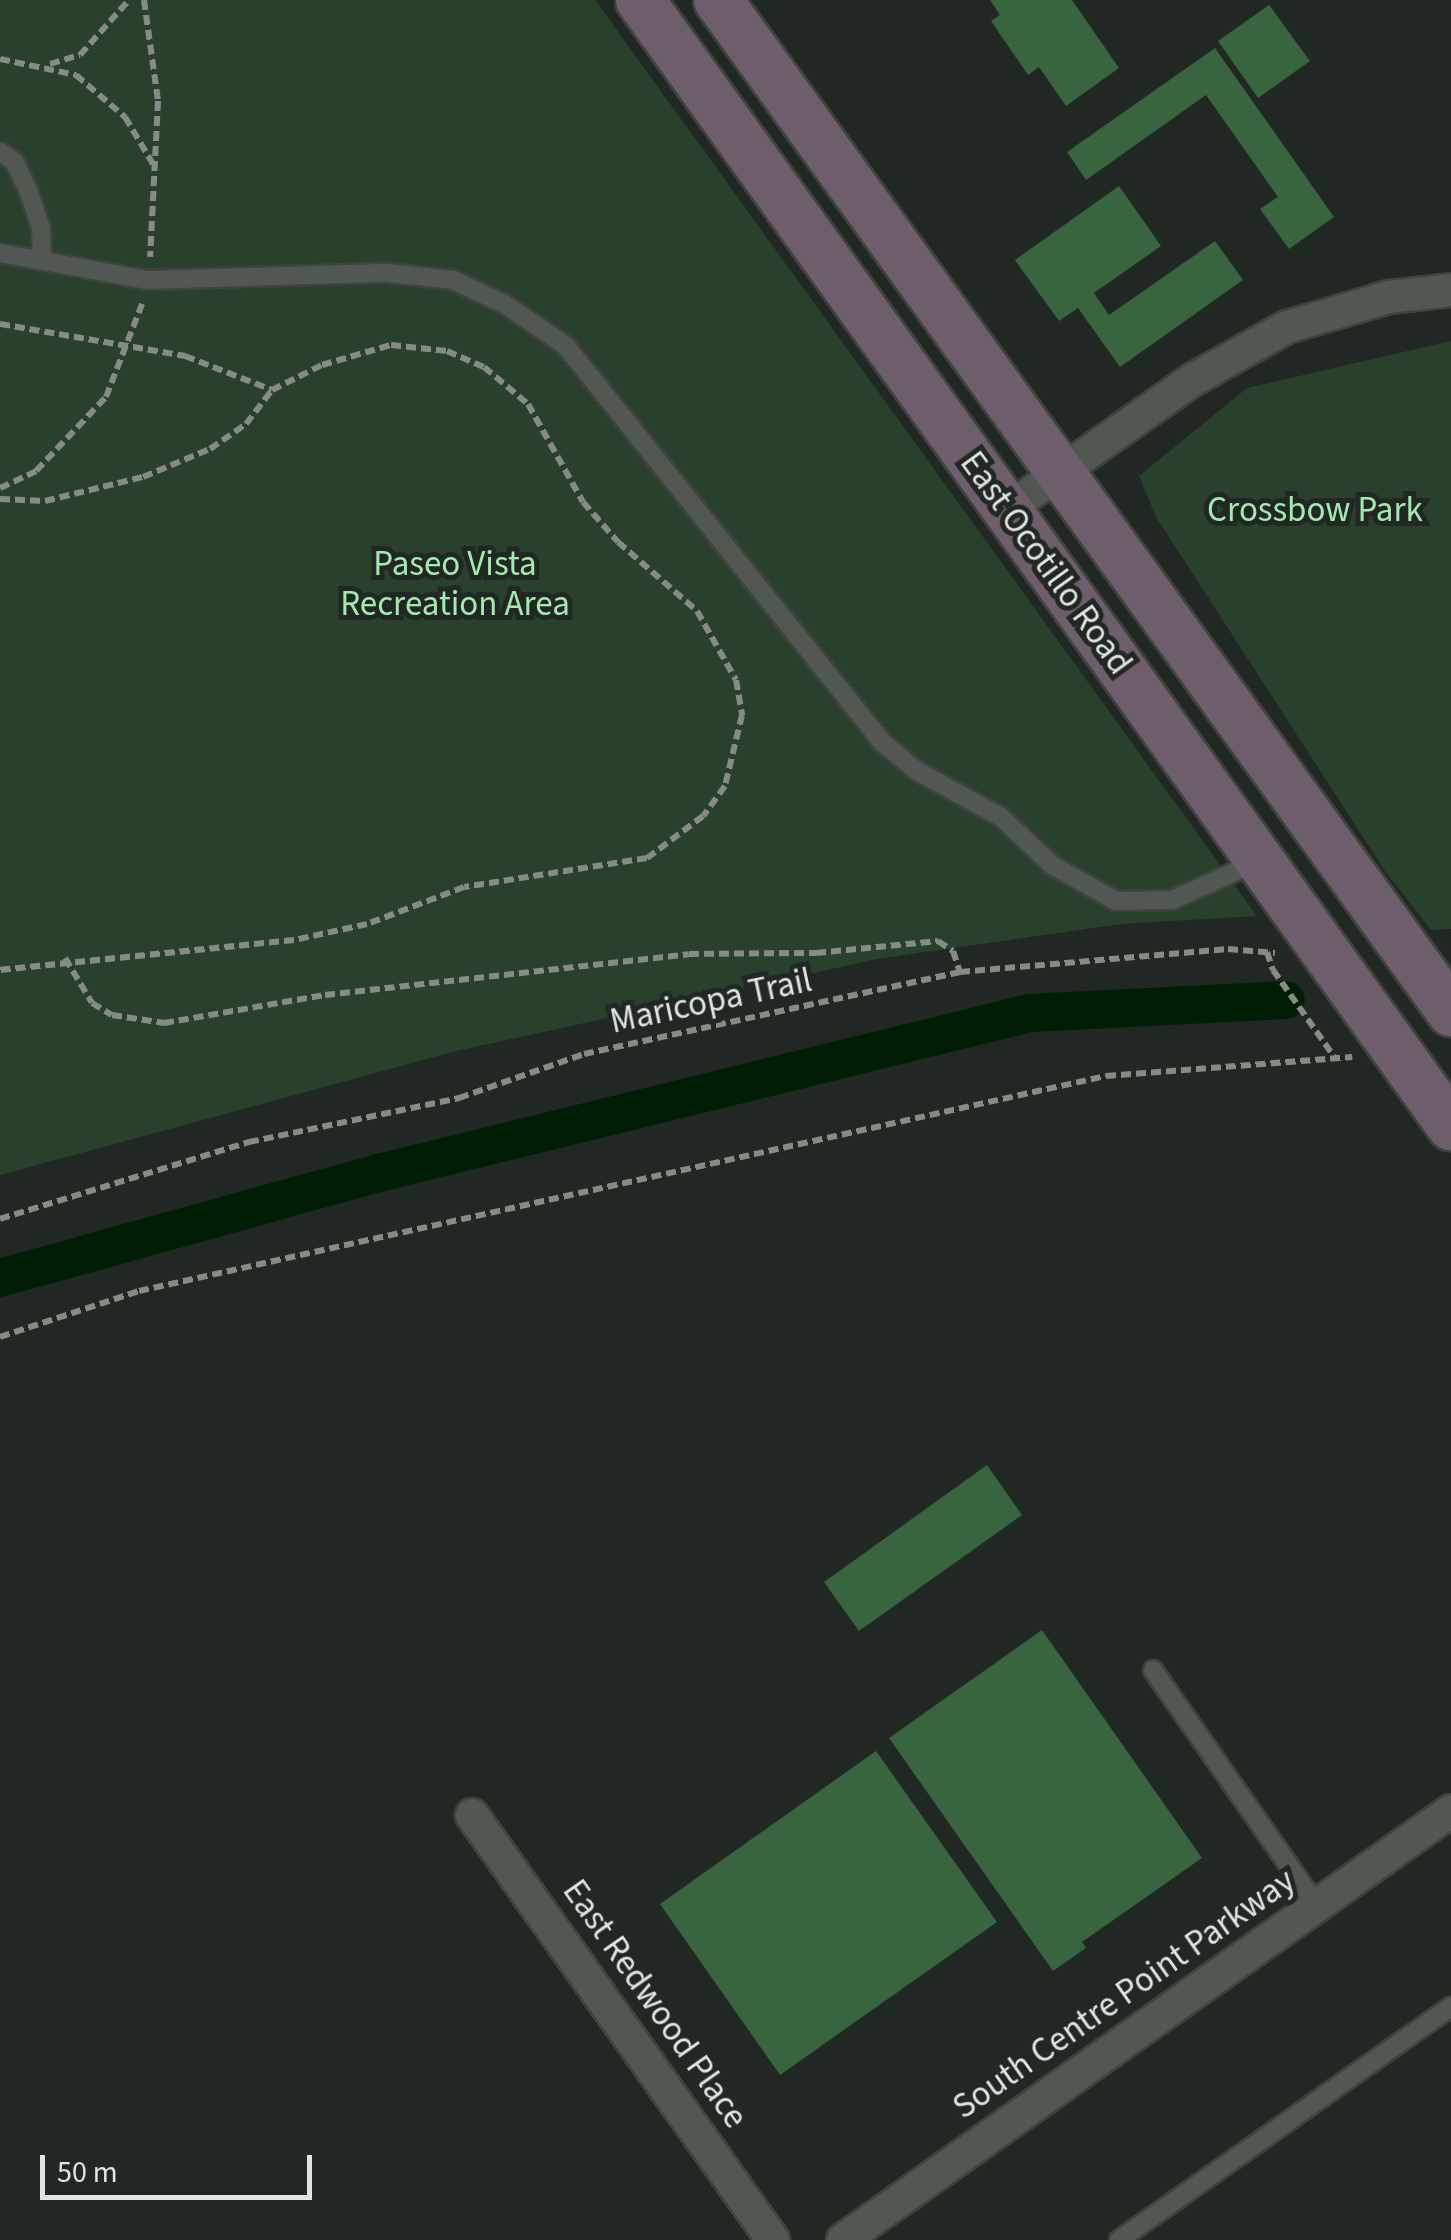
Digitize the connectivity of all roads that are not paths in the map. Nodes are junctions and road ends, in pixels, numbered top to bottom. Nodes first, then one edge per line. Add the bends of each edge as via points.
1 (640, 0) edge
2 (718, 0) edge
3 (781, 87) junction
4 (730, 124) junction
5 (0, 152) edge
6 (0, 253) edge
7 (42, 258) junction
8 (1451, 290) edge
9 (1061, 474) junction
10 (1008, 509) junction
11 (1261, 860) junction
12 (1451, 1012) edge
13 (1451, 1126) edge
14 (1153, 1670) dead end
15 (1451, 1811) edge
16 (472, 1815) dead end
17 (1318, 1907) junction
18 (1451, 2007) edge
19 (773, 2240) edge
20 (843, 2240) edge
21 (1119, 2240) edge

1 - 4 main road, East Ocotillo Road
2 - 3 main road, East Ocotillo Road
3 - 4 main road
3 - 9 main road, East Ocotillo Road
4 - 10 main road, East Ocotillo Road
5 - 7 lane via 14,161 28,190 41,228
6 - 7 lane
7 - 11 lane via 146,280 388,273 452,280 506,305 566,346 882,742 917,771 1000,817 1052,865 1116,901 1172,900
8 - 9 street via 1334,310 1246,348
9 - 10 street
9 - 12 main road, East Ocotillo Road
10 - 11 main road, East Ocotillo Road
11 - 13 main road, East Ocotillo Road
14 - 17 lane
15 - 17 street, South Centre Point Parkway
16 - 19 street, East Redwood Place
17 - 20 street, South Centre Point Parkway
18 - 21 lane

